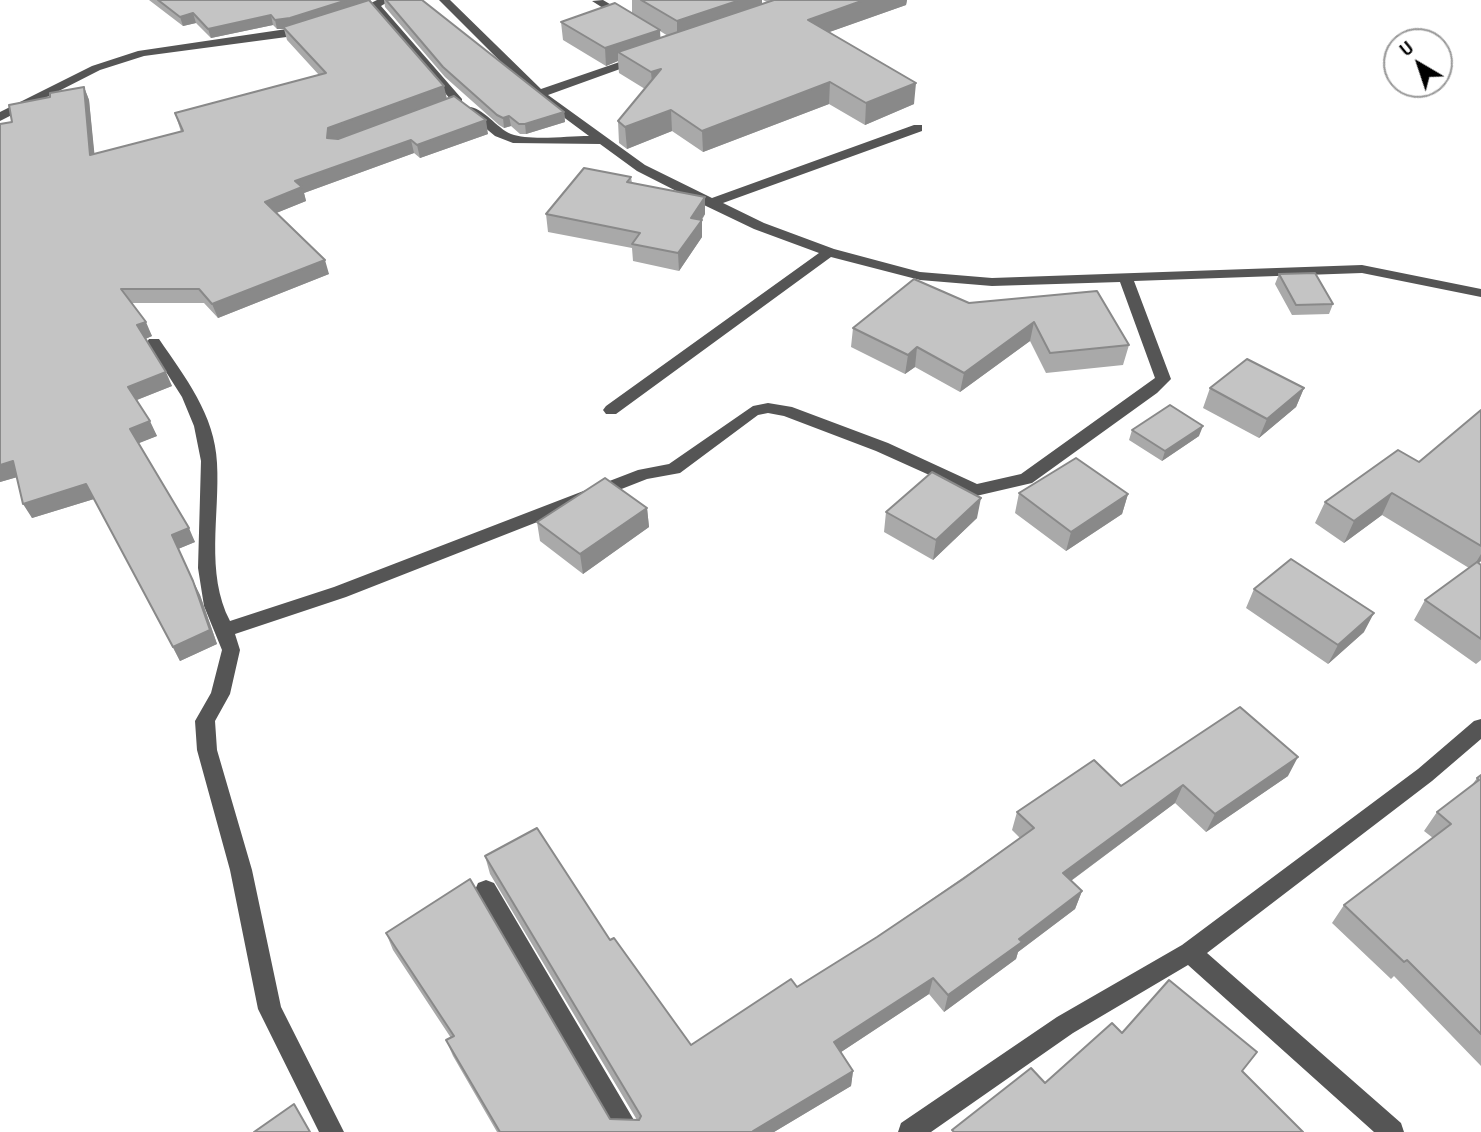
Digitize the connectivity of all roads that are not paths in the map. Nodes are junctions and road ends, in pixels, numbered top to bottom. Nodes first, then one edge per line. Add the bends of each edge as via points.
1 (444, 0) edge
2 (597, 1) edge
3 (380, 3) edge
4 (344, 17) edge
5 (319, 25) edge
6 (641, 27) edge
7 (649, 55) edge
8 (539, 94) junction
9 (458, 101) junction
10 (434, 110) edge
11 (0, 117) edge
12 (918, 128) dead end
13 (601, 140) junction
14 (711, 203) junction
15 (829, 252) junction
16 (1125, 275) junction
17 (1481, 293) edge
18 (154, 342) dead end
19 (611, 410) dead end
20 (225, 630) junction
21 (1481, 727) edge
22 (486, 890) dead end
23 (1190, 952) junction
24 (332, 1132) edge
25 (629, 1132) edge
26 (909, 1132) edge
27 (1392, 1132) edge

1 - 8 street
2 - 6 street
3 - 4 street
3 - 9 street
5 - 11 street via 294,33 142,53 96,68
7 - 8 street
8 - 13 street
9 - 10 street
9 - 13 street via 513,139
12 - 14 street
13 - 14 street via 641,168
14 - 15 street
15 - 16 street via 920,276 992,282
15 - 19 street
16 - 17 street via 1362,269
16 - 20 street via 1163,379 1026,479 976,490 820,423 768,408 753,411 674,468 644,474 340,592
18 - 20 street via 190,397 202,426 209,461 206,568 213,606
20 - 24 street via 231,650 220,694 205,722 207,750 241,870 270,1009
21 - 23 street via 1425,775
22 - 25 street
23 - 26 street via 1065,1025
23 - 27 street

